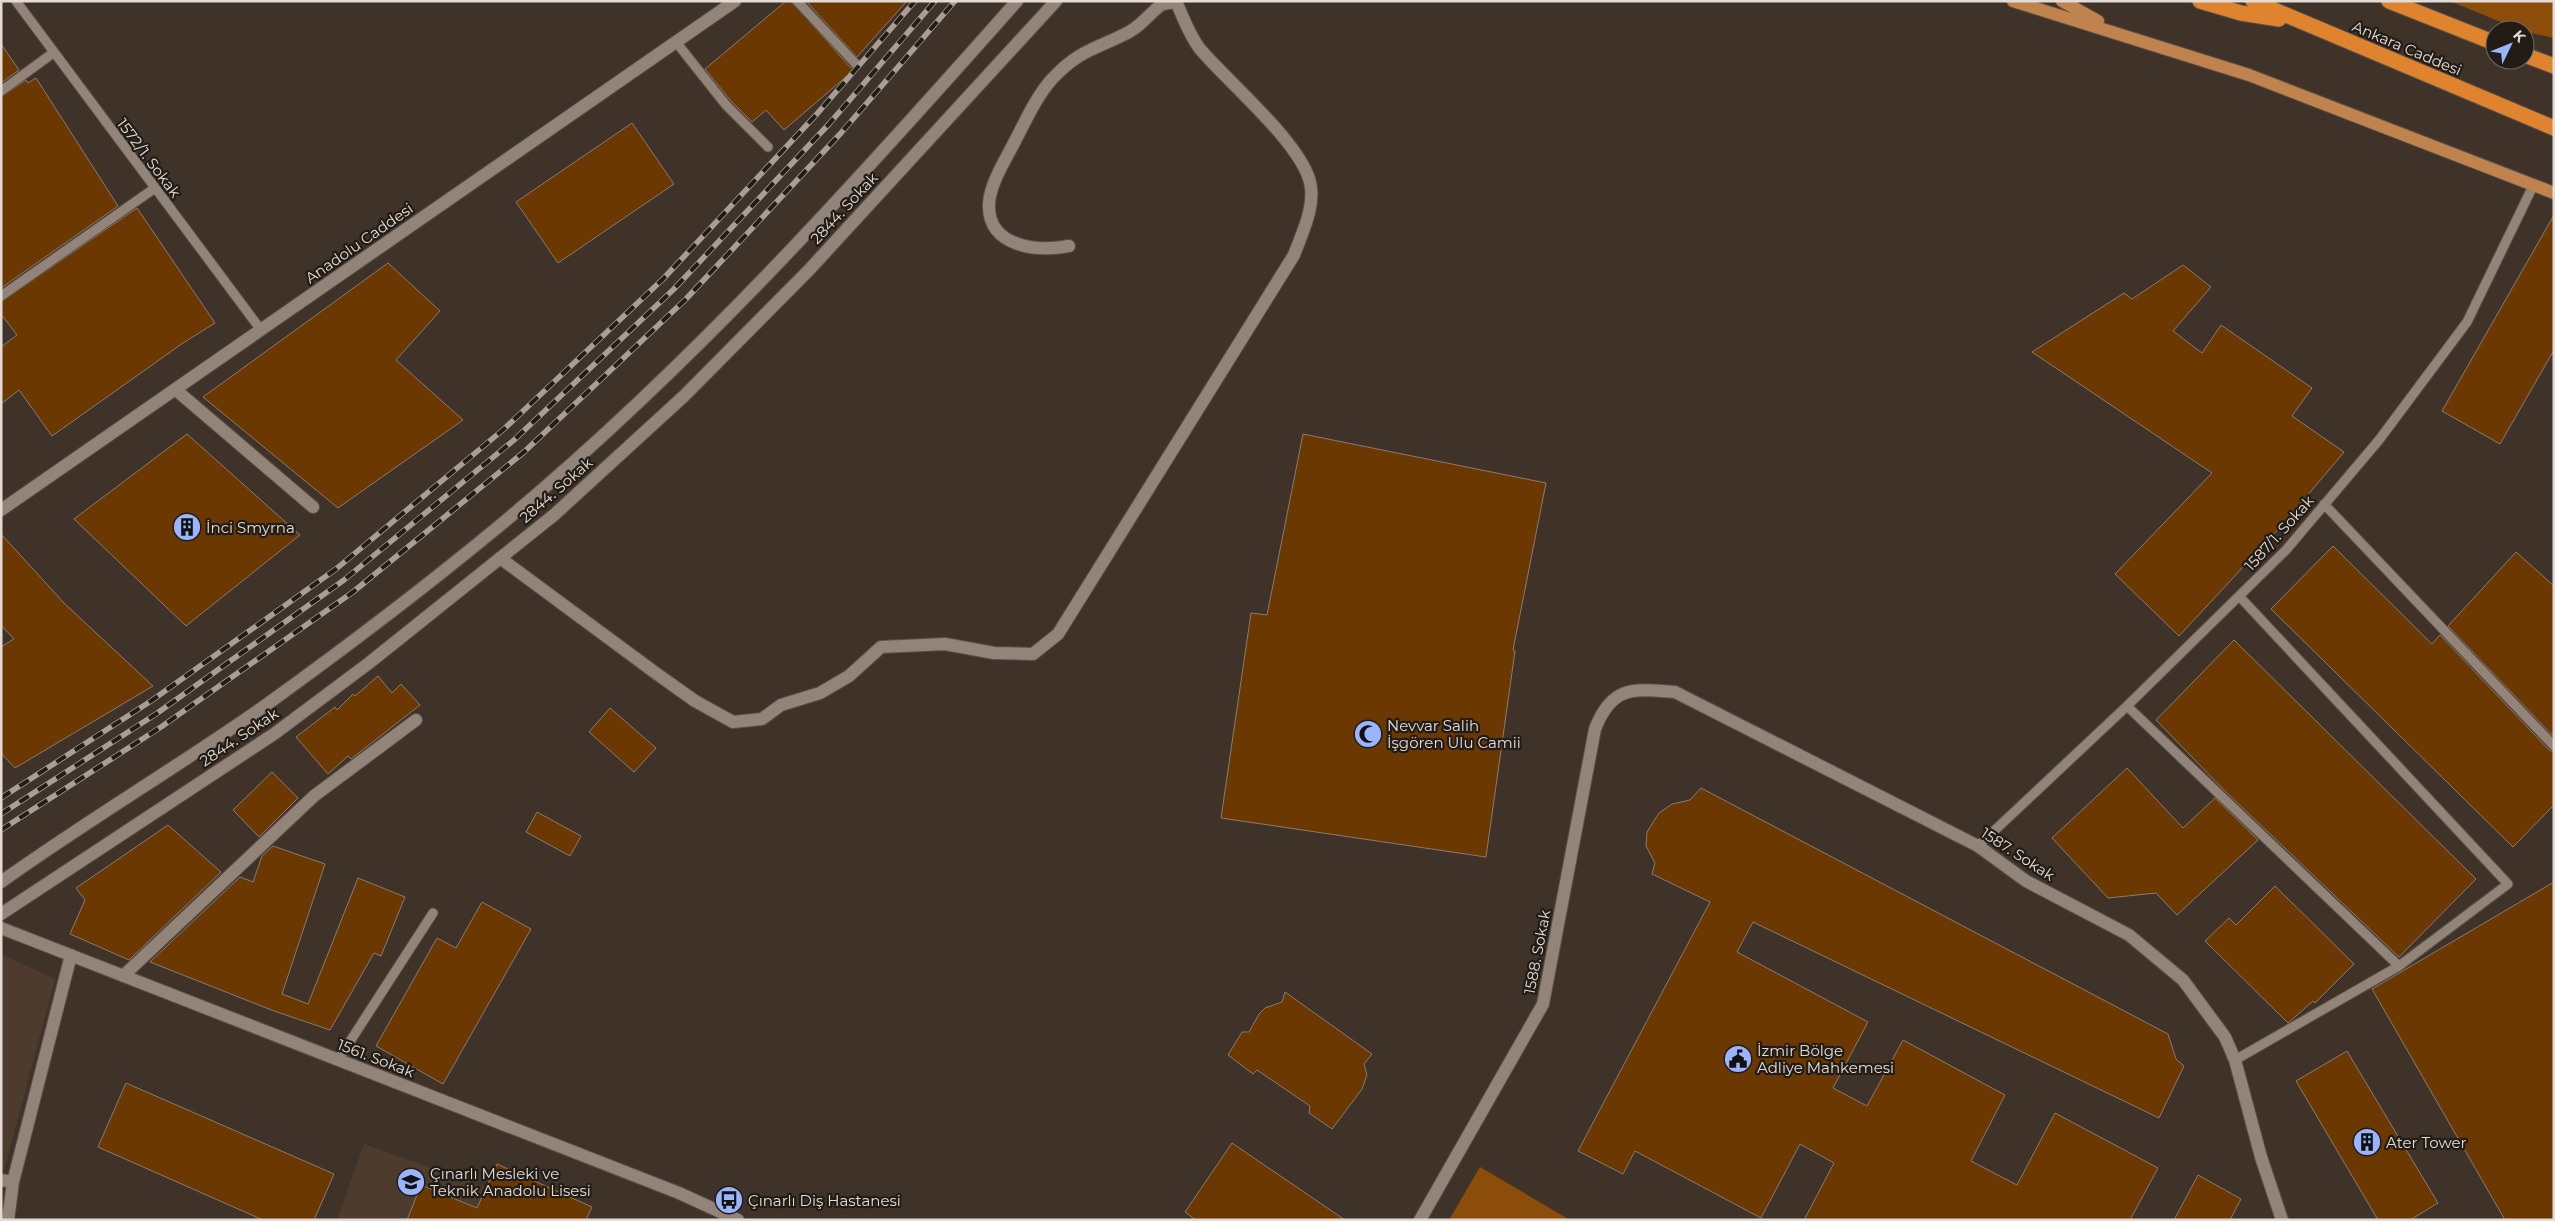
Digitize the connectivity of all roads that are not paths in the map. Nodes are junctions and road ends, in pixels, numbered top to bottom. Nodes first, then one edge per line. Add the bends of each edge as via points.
1 (16, 1) edge
2 (735, 1) edge
3 (797, 1) edge
4 (1017, 1) edge
5 (1056, 1) edge
6 (2012, 1) edge
7 (2062, 1) edge
8 (2200, 1) edge
9 (2253, 1) edge
10 (2389, 1) edge
11 (1176, 2) edge
12 (2303, 23) junction
13 (2122, 34) junction
14 (2485, 39) edge
15 (676, 42) junction
16 (53, 54) junction
17 (2535, 59) edge
18 (855, 64) dead end
19 (2550, 64) edge
20 (1, 91) edge
21 (2554, 128) edge
22 (768, 147) dead end
23 (2533, 186) junction
24 (155, 188) junction
25 (2554, 193) edge
26 (1069, 246) dead end
27 (1, 296) edge
28 (261, 330) junction
29 (176, 390) junction
30 (2324, 504) junction
31 (313, 507) dead end
32 (1, 510) edge
33 (500, 558) junction
34 (2239, 596) junction
35 (1613, 697) joint
36 (2127, 706) junction
37 (416, 720) dead end
38 (2554, 746) edge
39 (1978, 846) junction
40 (1, 882) edge
41 (433, 913) dead end
42 (1, 914) edge
43 (1, 928) edge
44 (70, 956) junction
45 (2399, 966) junction
46 (123, 976) junction
47 (338, 1060) junction
48 (2234, 1060) junction
49 (7, 1181) edge
50 (8, 1220) edge
51 (738, 1220) edge
52 (1420, 1220) edge
53 (2282, 1220) edge

1 - 16 lane, 1572/1. Sokak
2 - 15 street, Anadolu Caddesi
3 - 18 lane
4 - 40 street, 2844. Sokak via 831,206 706,337 500,526 394,610 264,706
5 - 33 street, 2844. Sokak via 809,270 691,389 554,515
6 - 13 main road
7 - 13 main road
8 - 12 highway via 2241,13
9 - 12 highway
10 - 14 highway
11 - 26 street via 1162,5 1130,32 1095,46 1051,80 1035,103 999,172 989,203 992,226 1007,241 1033,248
11 - 33 street via 1199,47 1297,156 1310,182 1310,207 1294,256 1058,634 1033,654 994,653 945,644 881,647 849,676 820,693 781,705 762,719 732,722 695,701
12 - 21 highway, Ankara Caddesi
13 - 23 main road via 2249,75
15 - 22 lane via 726,105
15 - 28 street, Anadolu Caddesi
16 - 20 lane
16 - 24 lane, 1572/1. Sokak
17 - 19 highway
23 - 25 main road
23 - 30 lane, 1587/1. Sokak via 2467,322 2379,440
24 - 27 lane
24 - 28 lane, 1572/1. Sokak
28 - 29 street, Anadolu Caddesi
29 - 31 street
29 - 32 street, Anadolu Caddesi
30 - 34 lane, 1587/1. Sokak via 2286,550
30 - 38 lane
33 - 42 street, 2844. Sokak via 274,734
34 - 36 lane, 1587/1. Sokak
34 - 45 lane via 2508,884
35 - 39 street, 1587. Sokak via 1640,689 1676,692
35 - 52 street, 1588. Sokak via 1595,729 1543,1004
36 - 39 lane, 1587/1. Sokak
36 - 45 lane
37 - 46 street via 314,796
39 - 48 street, 1587. Sokak via 2026,881 2129,935 2183,980 2225,1037
41 - 47 lane
43 - 44 street, 1561. Sokak
44 - 46 street, 1561. Sokak
44 - 49 street
45 - 48 lane
46 - 47 street, 1561. Sokak
47 - 51 street, 1561. Sokak
48 - 53 street, 1587. Sokak
49 - 50 street

